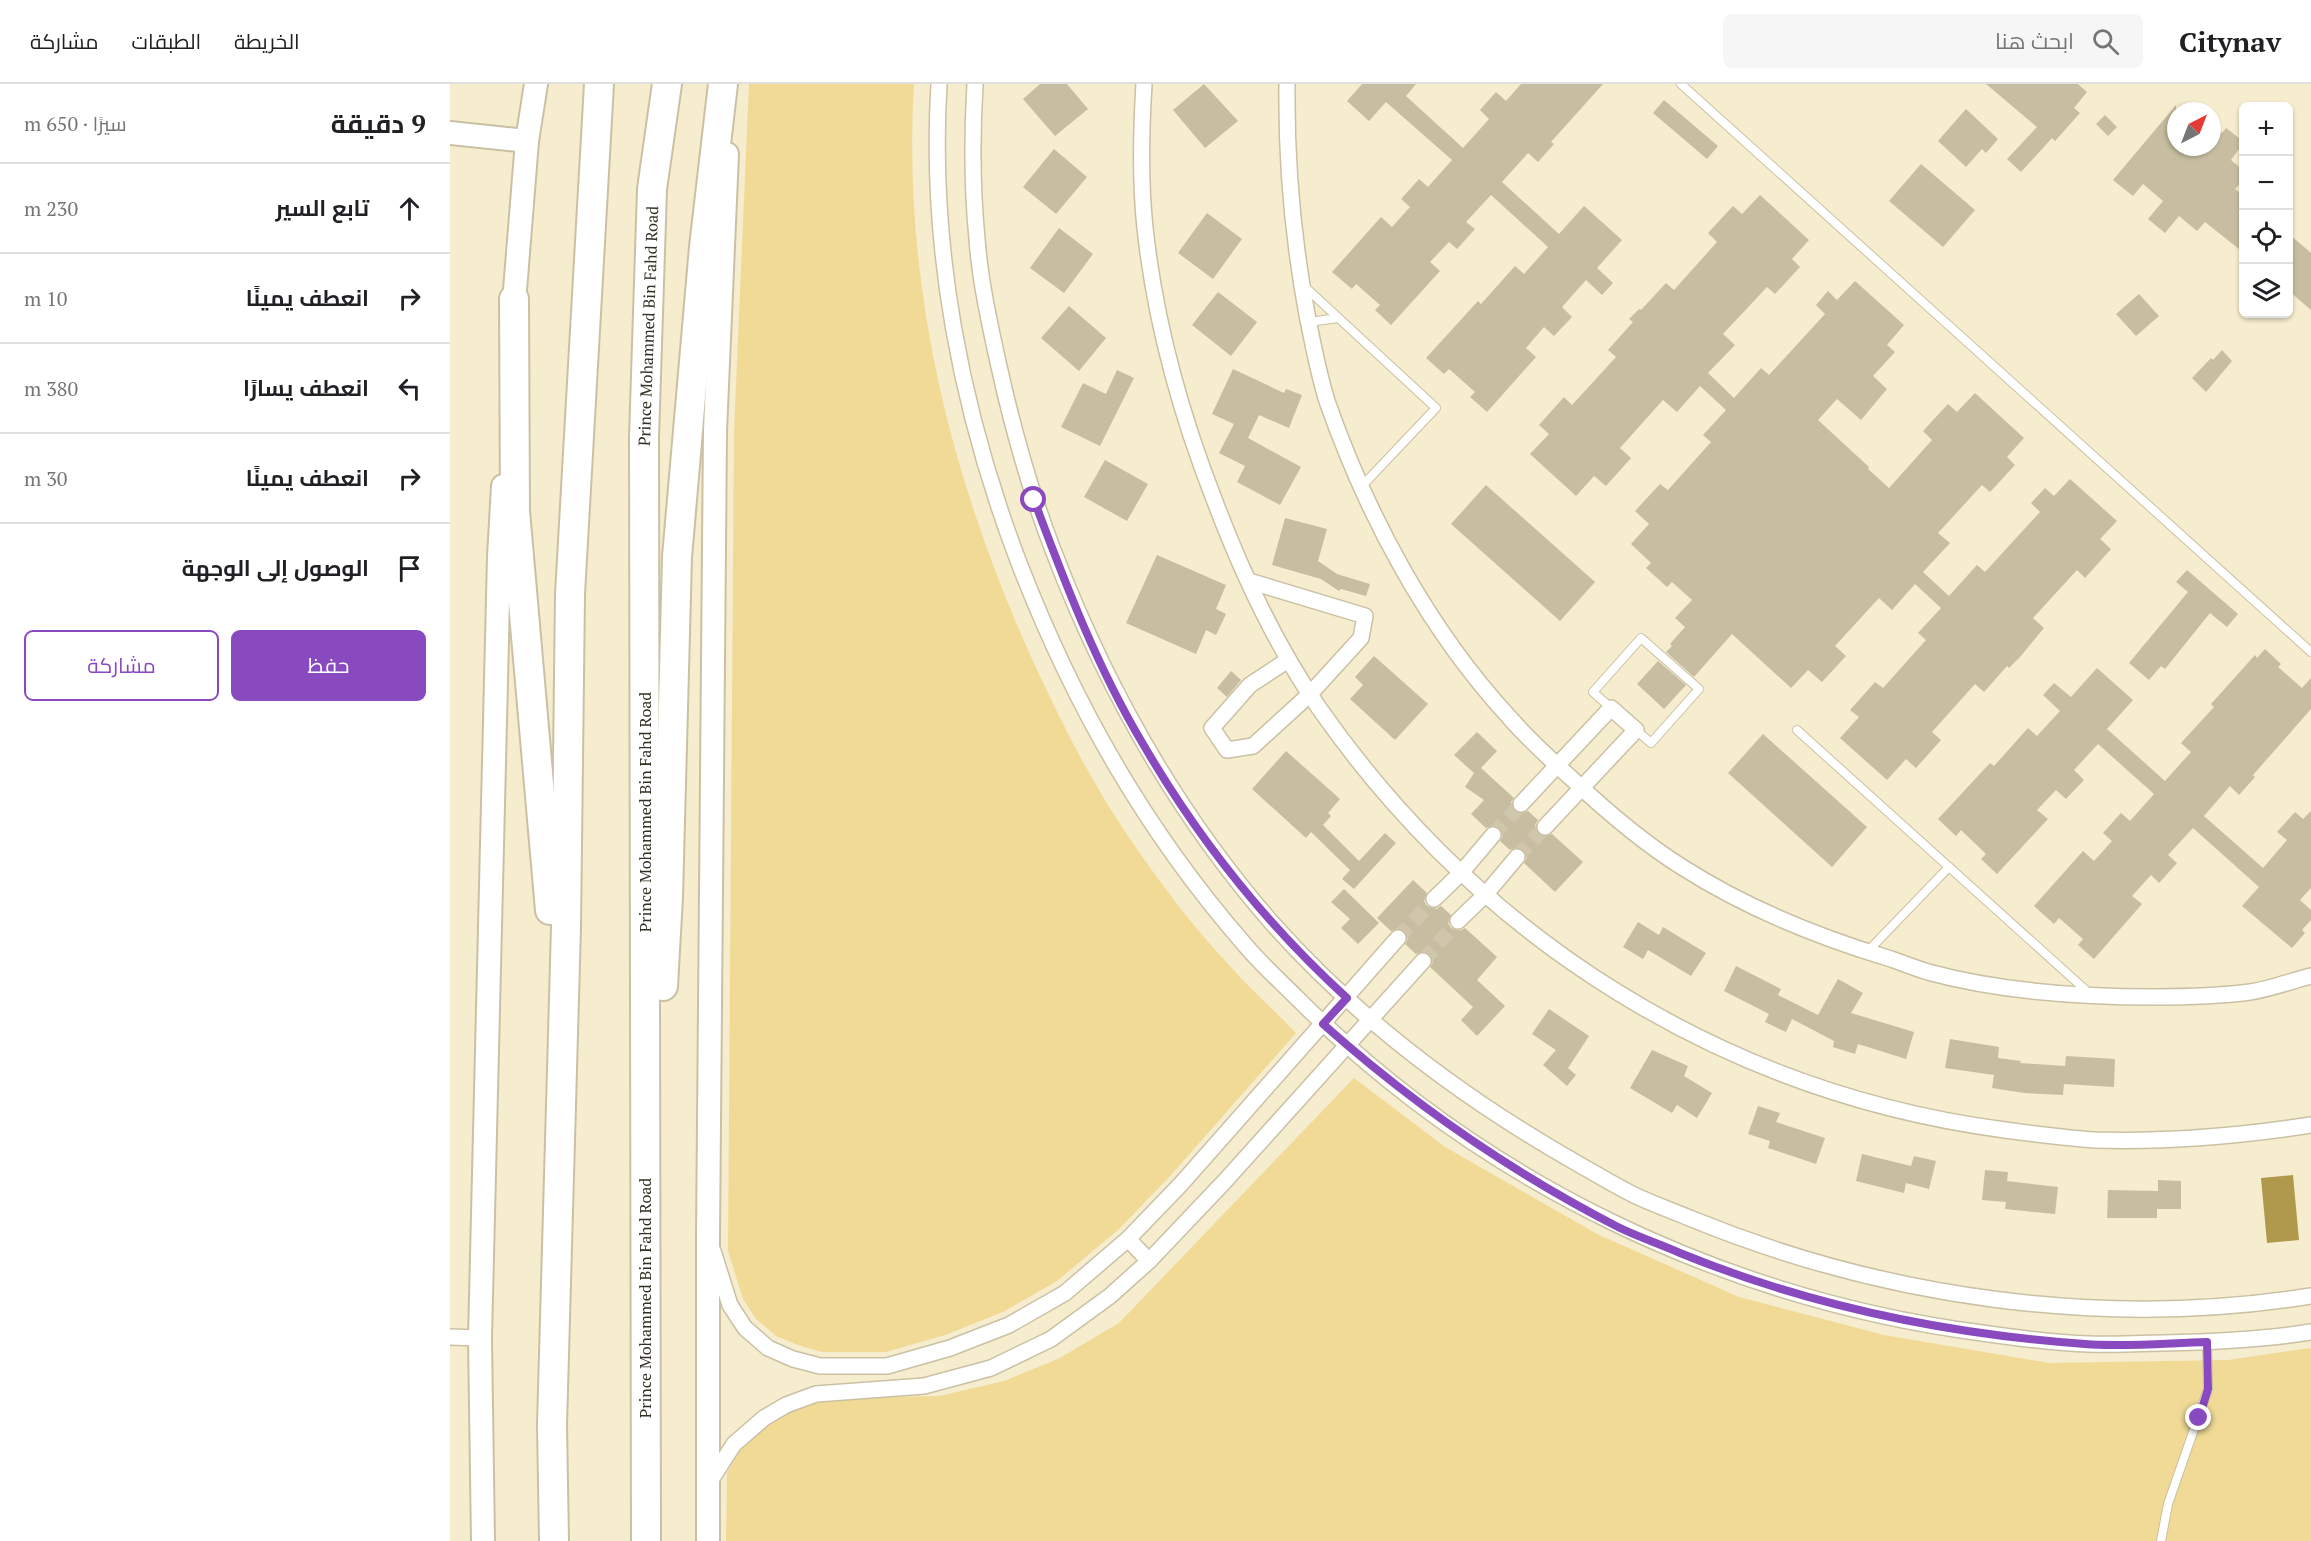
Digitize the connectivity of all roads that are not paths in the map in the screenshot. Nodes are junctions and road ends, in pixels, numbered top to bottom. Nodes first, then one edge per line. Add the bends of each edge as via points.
1 (536, 84) edge
2 (599, 84) edge
3 (666, 84) edge
4 (723, 84) edge
5 (730, 84) edge
6 (939, 84) edge
7 (975, 84) edge
8 (1144, 84) edge
9 (1287, 84) edge
10 (1681, 84) edge
11 (450, 133) edge
12 (527, 141) junction
13 (1301, 284) junction
14 (514, 299) junction
15 (1338, 318) junction
16 (1309, 322) junction
17 (1362, 486) junction
18 (1249, 581) junction
19 (2311, 652) edge
20 (1288, 660) junction
21 (1310, 694) junction
22 (1611, 708) junction
23 (1636, 730) junction
24 (1797, 730) dead end
25 (1558, 766) junction
26 (1582, 789) junction
27 (1521, 804) tunnel mouth
28 (1545, 827) tunnel mouth
29 (1493, 835) tunnel mouth
30 (1517, 857) tunnel mouth
31 (1949, 867) junction
32 (1461, 873) junction
33 (1485, 895) junction
34 (1434, 899) tunnel mouth
35 (1458, 921) tunnel mouth
36 (1398, 938) tunnel mouth
37 (1868, 952) junction
38 (1423, 960) tunnel mouth
39 (2311, 976) edge
40 (2093, 997) junction
41 (1347, 998) junction
42 (1372, 1019) junction
43 (1323, 1024) junction
44 (1348, 1046) junction
45 (562, 1050) junction
46 (2311, 1125) edge
47 (708, 1237) junction
48 (1128, 1239) junction
49 (1149, 1261) junction
50 (645, 1285) junction
51 (2311, 1296) edge
52 (2311, 1332) edge
53 (450, 1337) edge
54 (480, 1338) junction
55 (2207, 1342) junction
56 (552, 1425) junction
57 (709, 1483) junction
58 (483, 1541) edge
59 (544, 1541) edge
60 (554, 1541) edge
61 (646, 1541) edge
62 (708, 1541) edge
63 (2161, 1541) edge

1 - 12 main road
2 - 45 highway via 570,594
3 - 50 highway, Prince Mohammed Bin Fahd Road via 652,189 644,438
4 - 50 highway via 704,247 677,557 668,897
5 - 47 main road via 714,431
6 - 43 street via 941,245 952,321 981,450 1035,603 1077,697 1150,822 1247,948
7 - 41 street via 977,242 987,315 1016,441 1068,589 1109,681 1179,802 1274,924
8 - 18 street via 1145,227 1156,296 1193,446
9 - 13 street via 1291,207
10 - 19 lane
11 - 12 main road
12 - 14 main road
13 - 15 lane
13 - 16 street
14 - 45 highway via 515,511
14 - 54 main road via 499,557
15 - 16 lane
15 - 17 lane via 1436,408
16 - 17 street via 1328,402
17 - 25 street via 1414,590 1507,716
18 - 20 street
18 - 21 street via 1365,616 1361,638
20 - 21 street
20 - 21 street via 1250,685 1212,728 1227,750 1253,746
21 - 32 street via 1399,811
22 - 23 street
22 - 23 lane via 1593,692 1641,638 1699,689 1651,743
22 - 25 street
23 - 26 street
24 - 31 lane
25 - 26 street
25 - 27 street
26 - 28 street
26 - 37 street via 1614,818 1711,885 1777,918
29 - 32 street
30 - 33 street
31 - 37 lane
31 - 40 lane
32 - 33 street
32 - 34 street
33 - 35 street
33 - 46 street via 1577,967 1708,1044 1803,1082 1887,1108 1972,1126 2095,1140 2209,1138
36 - 41 street
37 - 40 street via 1963,979
38 - 42 street
39 - 40 street via 2242,993
41 - 42 street
41 - 43 street
42 - 44 street
42 - 51 street via 1472,1099 1635,1196 1747,1242 1834,1268 1945,1292 2090,1308 2220,1307
43 - 44 street
43 - 48 street
44 - 49 street
44 - 55 street via 1451,1128 1531,1178 1620,1228 1735,1275 1836,1306 1939,1328 2088,1344
45 - 56 highway
47 - 48 street via 730,1305 745,1328 768,1348 820,1366 887,1365 950,1348 1009,1325 1065,1293
47 - 57 main road
48 - 49 street
49 - 57 street via 1052,1339 991,1368 924,1386 816,1394 786,1405 734,1444
50 - 61 highway, Prince Mohammed Bin Fahd Road
52 - 55 street
53 - 54 street
54 - 58 main road
55 - 63 lane via 2208,1389 2168,1504
56 - 59 highway
56 - 60 highway
57 - 62 main road

